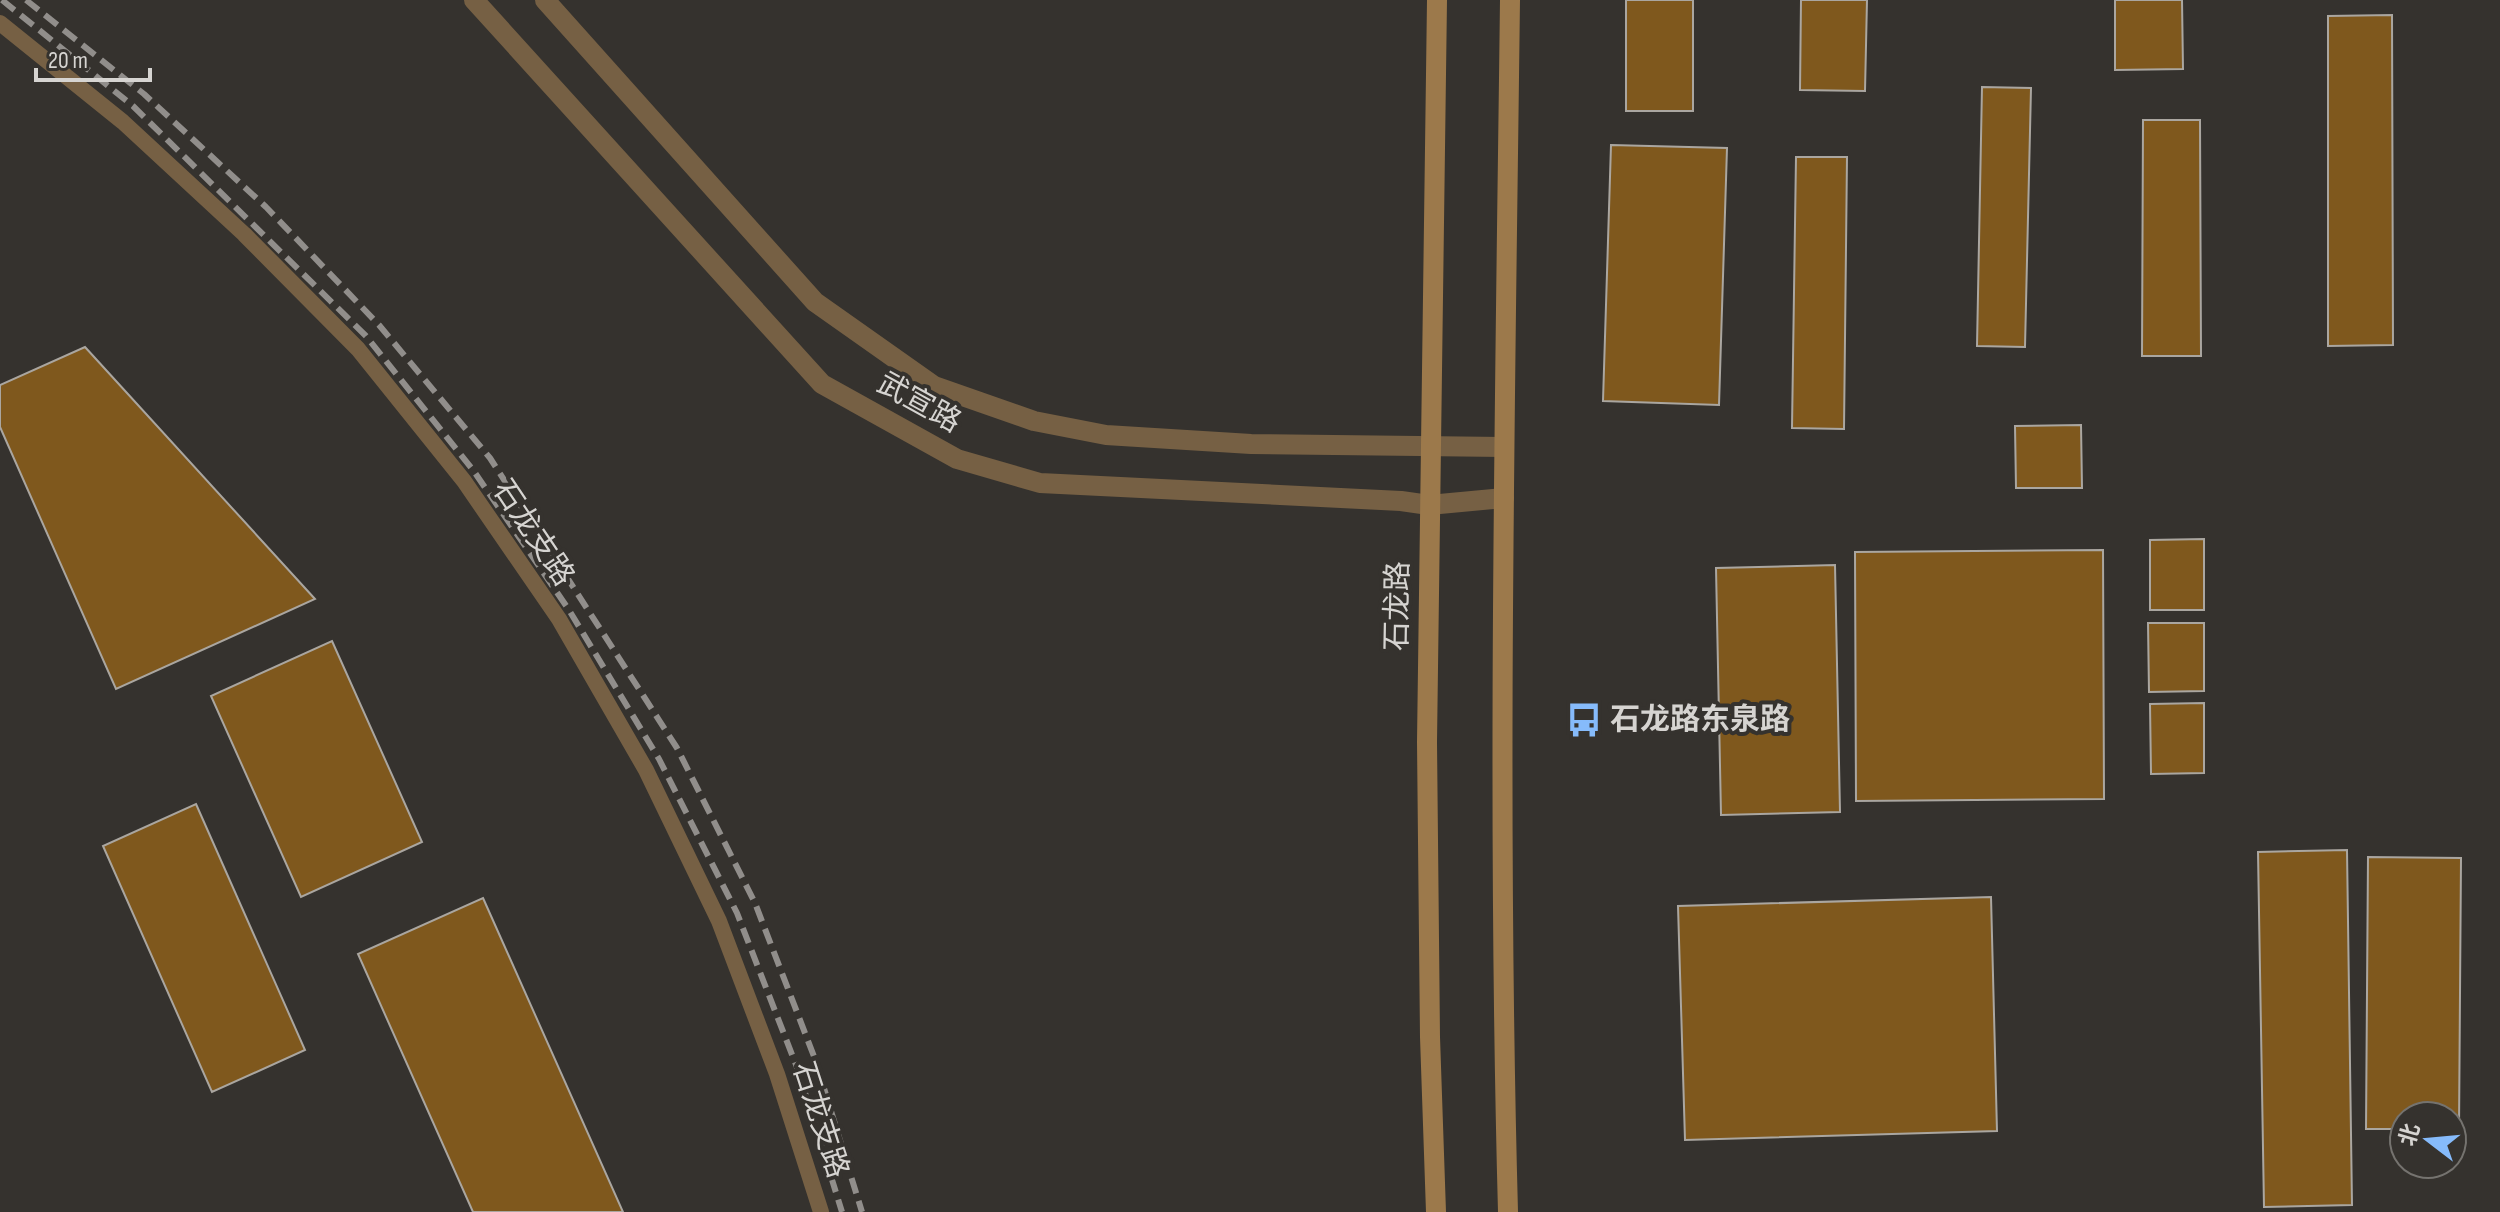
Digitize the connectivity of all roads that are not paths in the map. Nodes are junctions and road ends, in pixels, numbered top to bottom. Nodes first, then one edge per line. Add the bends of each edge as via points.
1 (474, 0) edge
2 (545, 0) edge
3 (1437, 0) edge
4 (1510, 0) edge
5 (0, 23) edge
6 (1504, 447) junction
7 (1430, 448) junction
8 (1504, 498) junction
9 (1429, 505) junction
10 (821, 1212) edge
11 (1436, 1212) edge
12 (1508, 1212) edge

1 - 9 street, 武宣路 via 822,384 957,459 1040,483
2 - 7 street via 815,302 934,386 1034,421 1106,435
3 - 7 main road, 石龙路
4 - 6 main road
5 - 10 lane, 石龙支路 via 123,122 244,234 358,349 464,481 559,619 653,784 719,921 777,1074
6 - 7 street
6 - 8 main road
7 - 9 main road, 石龙路
8 - 9 street, 武宣路
8 - 12 main road via 1501,733
9 - 11 main road, 石龙路 via 1427,742

